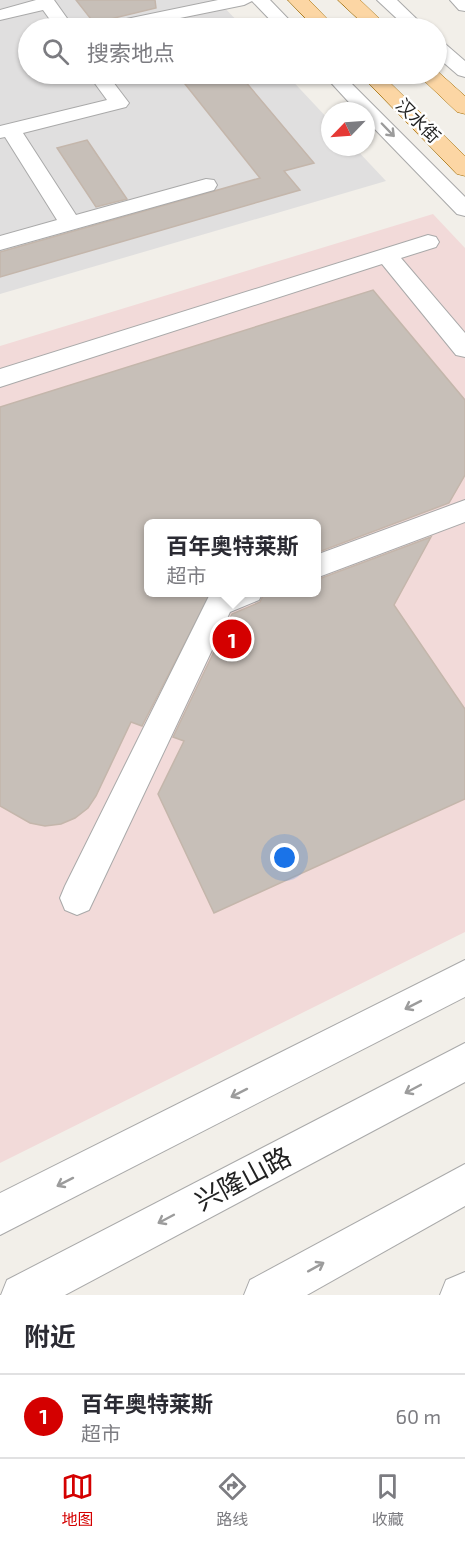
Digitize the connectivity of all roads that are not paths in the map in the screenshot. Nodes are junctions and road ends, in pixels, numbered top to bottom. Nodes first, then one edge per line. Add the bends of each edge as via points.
1 (244, 0) edge
2 (260, 0) edge
3 (298, 0) edge
4 (348, 0) edge
5 (386, 0) edge
6 (459, 0) edge
7 (46, 2) edge
8 (465, 6) edge
9 (0, 15) edge
10 (58, 18) edge
11 (156, 18) edge
12 (278, 18) edge
13 (316, 18) edge
14 (368, 18) edge
15 (406, 18) edge
16 (447, 55) edge
17 (465, 71) edge
18 (106, 84) edge
19 (342, 84) edge
20 (380, 84) edge
21 (443, 84) edge
22 (456, 93) edge
23 (465, 107) edge
24 (4, 125) edge
25 (420, 164) junction
26 (465, 169) edge
27 (465, 180) edge
28 (206, 186) dead end
29 (465, 209) edge
30 (70, 223) junction
31 (428, 242) dead end
32 (0, 243) edge
33 (386, 255) junction
34 (465, 349) edge
35 (0, 378) edge
36 (465, 511) edge
37 (321, 565) edge
38 (236, 597) edge
39 (76, 898) dead end
40 (465, 978) edge
41 (465, 1062) edge
42 (465, 1184) edge
43 (0, 1215) edge
44 (465, 1293) edge
45 (22, 1295) edge
46 (265, 1295) edge
47 (461, 1295) edge

1 - 11 street
2 - 12 street
3 - 13 main road
4 - 14 main road
5 - 15 street
6 - 8 street
7 - 9 street
7 - 10 street
16 - 17 street
18 - 24 street via 119,103
19 -> 25 street
20 - 26 main road, 汉水街
21 - 22 main road, 汉水街
22 - 23 main road, 汉水街
24 - 30 street
25 - 27 street
25 - 29 street
28 - 30 street
30 - 32 street
31 - 33 street
33 - 34 street
33 - 35 street
36 - 37 street
38 - 39 street via 219,604
40 -> 43 street
41 -> 45 street, 兴隆山路
46 -> 42 street
44 - 47 street

